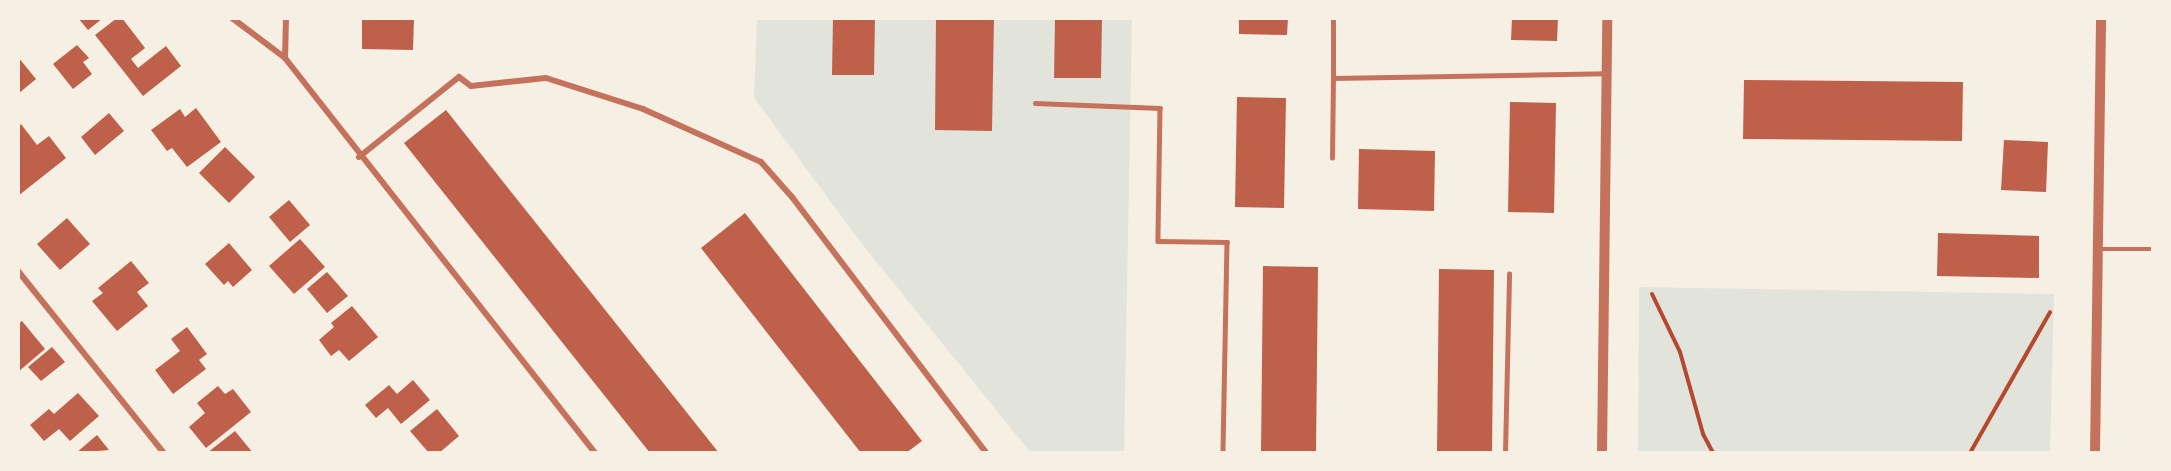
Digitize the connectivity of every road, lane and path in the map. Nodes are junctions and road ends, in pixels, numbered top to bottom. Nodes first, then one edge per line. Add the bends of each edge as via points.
1 (232, 18) edge
2 (286, 18) edge
3 (1333, 18) edge
4 (1607, 18) edge
5 (2101, 18) edge
6 (285, 58) junction
7 (1606, 73) junction
8 (1333, 78) junction
9 (1035, 103) dead end
10 (359, 157) junction
11 (1332, 158) dead end
12 (2097, 249) junction
13 (2153, 249) edge
14 (18, 271) edge
15 (1509, 274) dead end
16 (1652, 294) dead end
17 (2050, 312) dead end
18 (164, 453) edge
19 (595, 453) edge
20 (986, 453) edge
21 (1223, 453) edge
22 (1505, 453) edge
23 (1602, 453) edge
24 (1713, 453) edge
25 (1970, 453) edge
26 (2094, 453) edge

1 - 6 street
2 - 6 street
3 - 8 lane
4 - 7 street
5 - 12 street
6 - 10 street
7 - 8 lane
7 - 23 street
8 - 11 lane
9 - 21 lane via 1160,108 1158,241 1227,242
10 - 19 street
10 - 20 street via 459,77 471,86 546,78 643,109 761,162 792,197
12 - 13 lane
12 - 26 street
14 - 18 street
15 - 22 lane
16 - 24 path via 1680,352 1702,434
17 - 25 path

